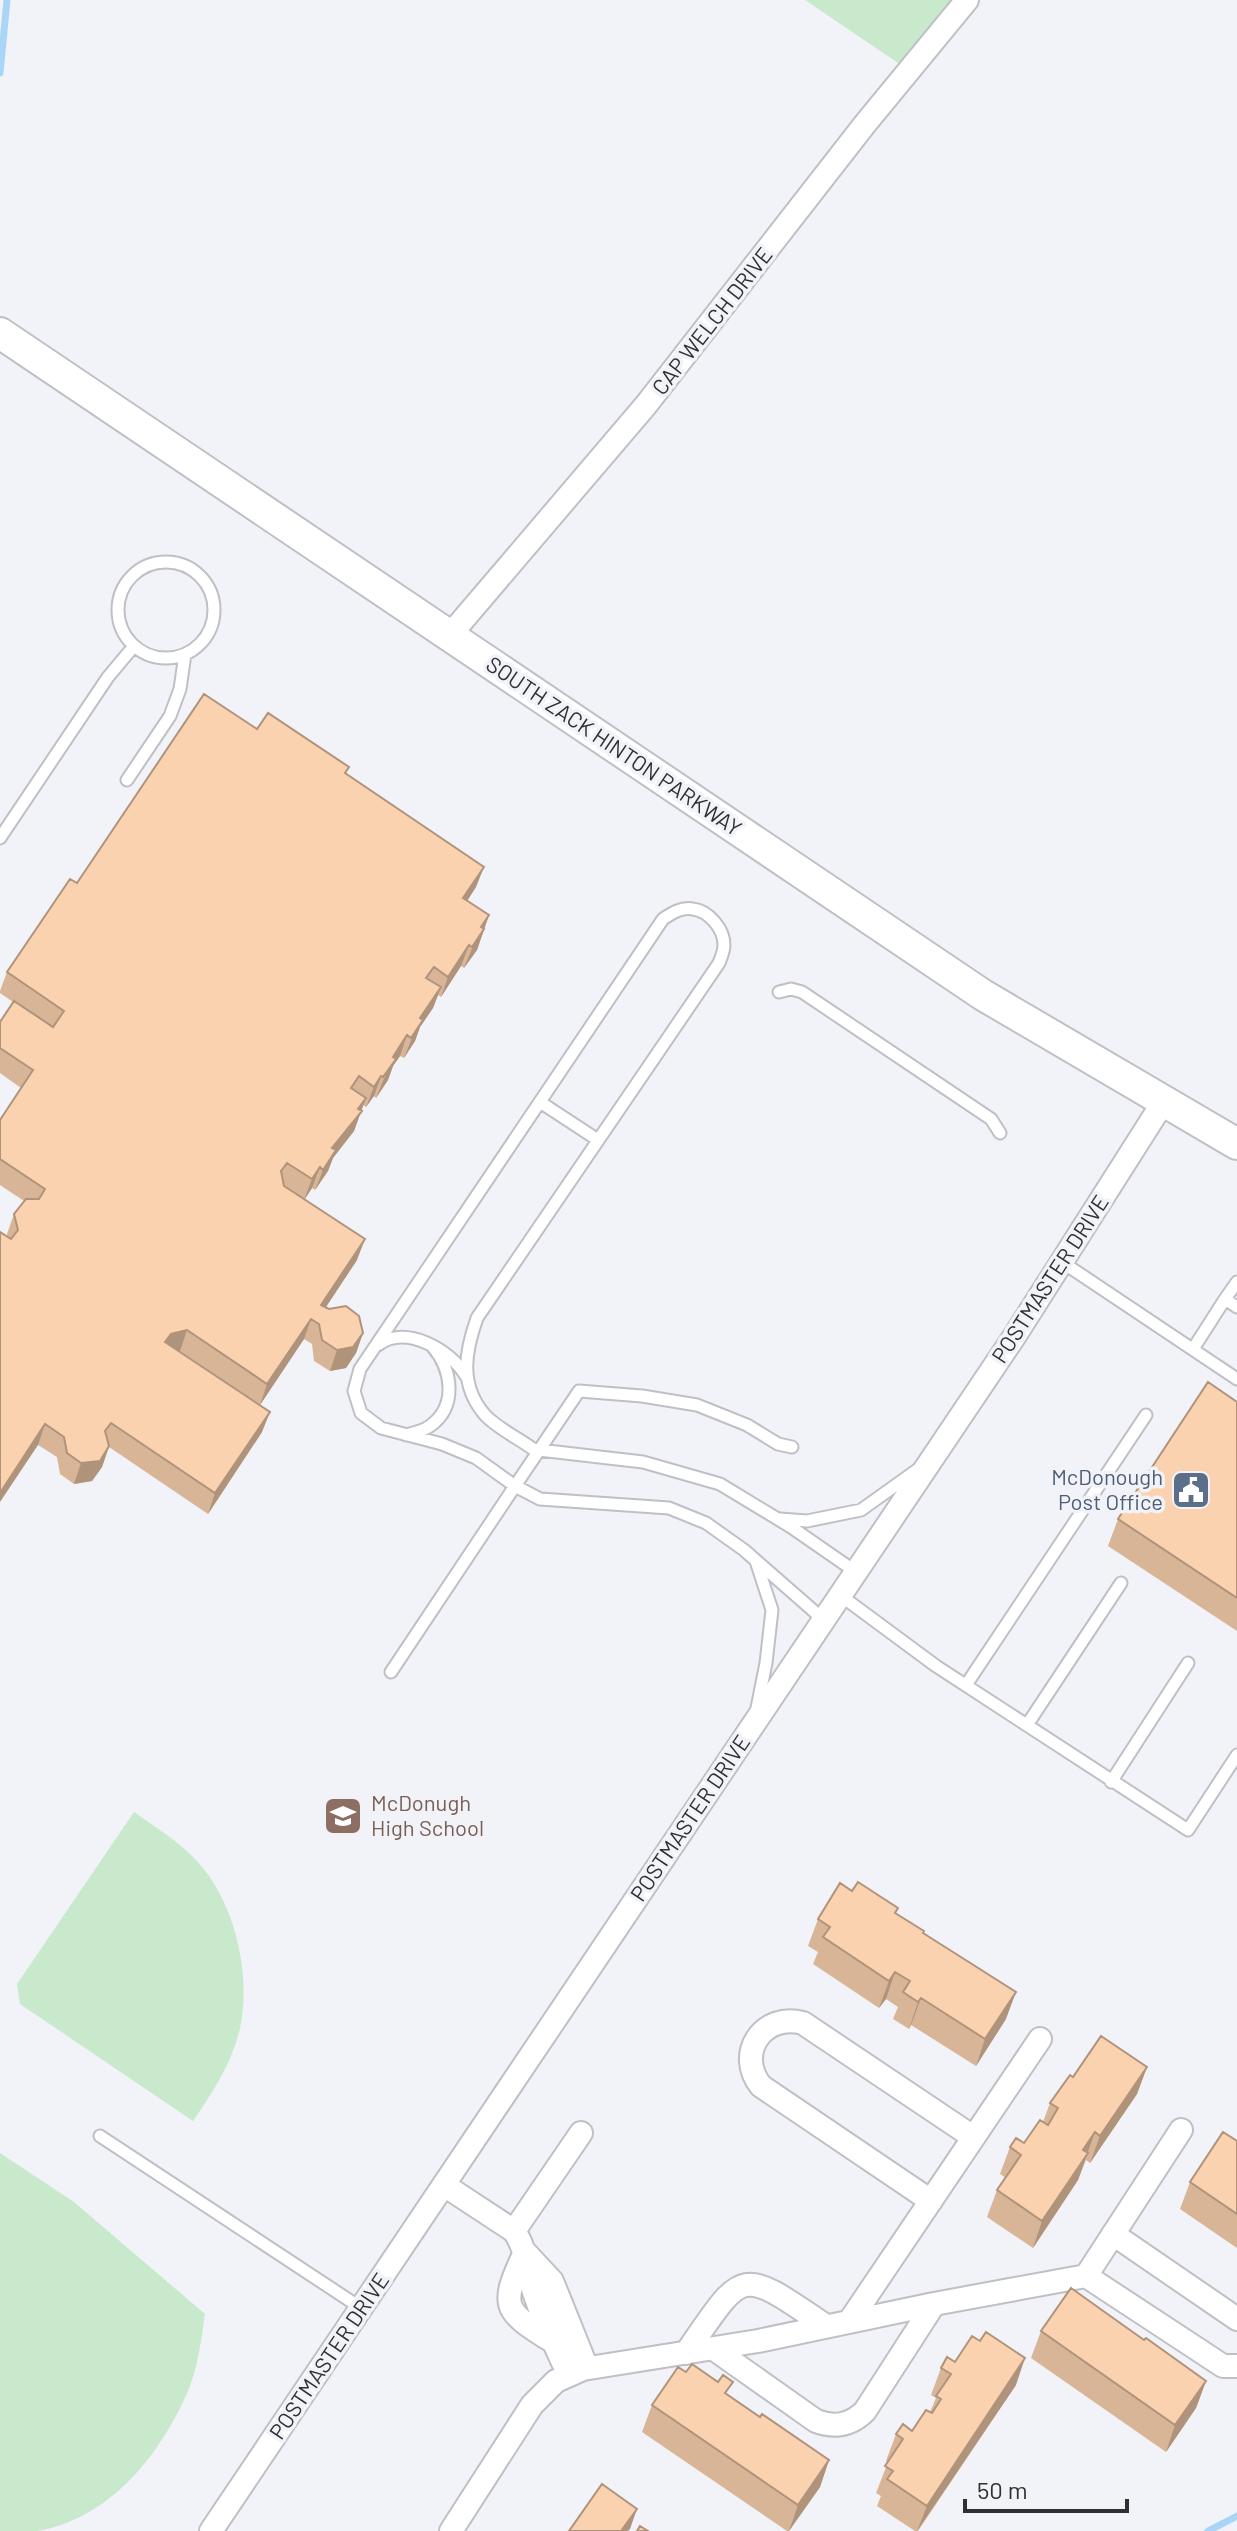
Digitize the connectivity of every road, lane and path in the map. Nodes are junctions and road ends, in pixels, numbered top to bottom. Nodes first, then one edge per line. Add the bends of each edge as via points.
1 (967, 0) edge
2 (0, 333) edge
3 (450, 635) junction
4 (134, 646) junction
5 (185, 654) junction
6 (127, 780) dead end
7 (0, 838) edge
8 (779, 992) dead end
9 (1164, 1101) junction
10 (540, 1102) junction
11 (1000, 1133) dead end
12 (598, 1140) junction
13 (1237, 1144) edge
14 (1062, 1262) junction
15 (1237, 1282) edge
16 (1225, 1299) junction
17 (1237, 1307) edge
18 (432, 1346) junction
19 (373, 1349) junction
20 (1193, 1349) junction
21 (466, 1352) junction
22 (460, 1367) junction
23 (1237, 1379) edge
24 (468, 1380) junction
25 (450, 1396) junction
26 (1146, 1415) dead end
27 (405, 1436) junction
28 (792, 1447) dead end
29 (539, 1450) junction
30 (931, 1461) junction
31 (515, 1486) junction
32 (778, 1519) junction
33 (756, 1560) junction
34 (856, 1572) junction
35 (1121, 1583) dead end
36 (840, 1595) junction
37 (824, 1620) junction
38 (1188, 1663) dead end
39 (391, 1672) dead end
40 (966, 1685) junction
41 (755, 1722) junction
42 (1027, 1725) junction
43 (1237, 1755) edge
44 (1111, 1782) junction
45 (1040, 2039) dead end
46 (1181, 2130) dead end
47 (581, 2133) dead end
48 (100, 2136) dead end
49 (973, 2137) junction
50 (444, 2185) junction
51 (931, 2201) junction
52 (514, 2231) junction
53 (1113, 2234) junction
54 (525, 2252) junction
55 (1086, 2276) junction
56 (934, 2304) junction
57 (361, 2308) junction
58 (1237, 2319) edge
59 (838, 2324) junction
60 (714, 2349) junction
61 (686, 2353) junction
62 (1237, 2366) edge
63 (578, 2372) junction
64 (211, 2531) edge
65 (451, 2531) edge

1 - 3 street, CAP WELCH DRIVE via 646,405
2 - 3 main road, SOUTH ZACK HINTON PARKWAY
3 - 9 main road, SOUTH ZACK HINTON PARKWAY via 983,995
4 - 5 lane via 158,657
4 - 5 lane via 119,620 123,590 143,568 172,563 201,578 213,602 210,629
4 - 7 lane
5 - 6 lane via 170,716
8 - 11 lane via 802,992 991,1119
9 - 13 main road, SOUTH ZACK HINTON PARKWAY
9 - 14 street, POSTMASTER DRIVE
10 - 12 lane
10 - 12 lane via 663,919 677,910 709,916 721,929 725,947 719,963
10 - 19 lane
12 - 21 lane via 477,1318
14 - 20 lane
14 - 30 street, POSTMASTER DRIVE
15 - 16 lane
16 - 17 lane
16 - 20 lane
18 - 19 lane via 399,1338
18 - 22 lane
18 - 25 lane via 447,1369
19 - 27 lane via 354,1391 361,1413 381,1428
20 - 23 lane
21 - 22 lane
21 - 24 lane
22 - 24 lane
22 - 25 lane
24 - 29 lane via 485,1415
25 - 27 lane via 431,1425
26 - 40 lane
27 - 31 lane via 476,1458
28 - 29 lane via 697,1405 579,1391
29 - 31 lane
29 - 32 lane via 643,1462 720,1484
30 - 32 lane via 861,1510 807,1521
30 - 34 street, POSTMASTER DRIVE
31 - 33 lane via 540,1499 669,1508 706,1523
31 - 39 lane
32 - 34 lane
33 - 37 lane
33 - 41 lane via 772,1610
34 - 36 street, POSTMASTER DRIVE
35 - 42 lane
36 - 37 street, POSTMASTER DRIVE
36 - 40 lane
37 - 41 street, POSTMASTER DRIVE
38 - 44 lane
40 - 42 lane
41 - 50 street, POSTMASTER DRIVE
42 - 44 lane
43 - 44 lane via 1188,1830
45 - 49 street
46 - 53 street
47 - 52 street
48 - 57 lane
49 - 51 street
49 - 51 street via 803,2023 778,2022 756,2039 750,2063 761,2086
50 - 52 street
50 - 57 street, POSTMASTER DRIVE
51 - 59 street
52 - 54 street
53 - 55 street
53 - 58 street
54 - 63 street via 552,2341
54 - 63 street via 552,2281
55 - 56 street
55 - 62 street via 1223,2366
56 - 59 street
56 - 60 street via 865,2411 844,2424 816,2421
57 - 64 street, POSTMASTER DRIVE
59 - 60 street
59 - 61 street via 772,2289 749,2284 727,2294
60 - 61 street
61 - 63 street
63 - 65 street via 546,2390 532,2405

